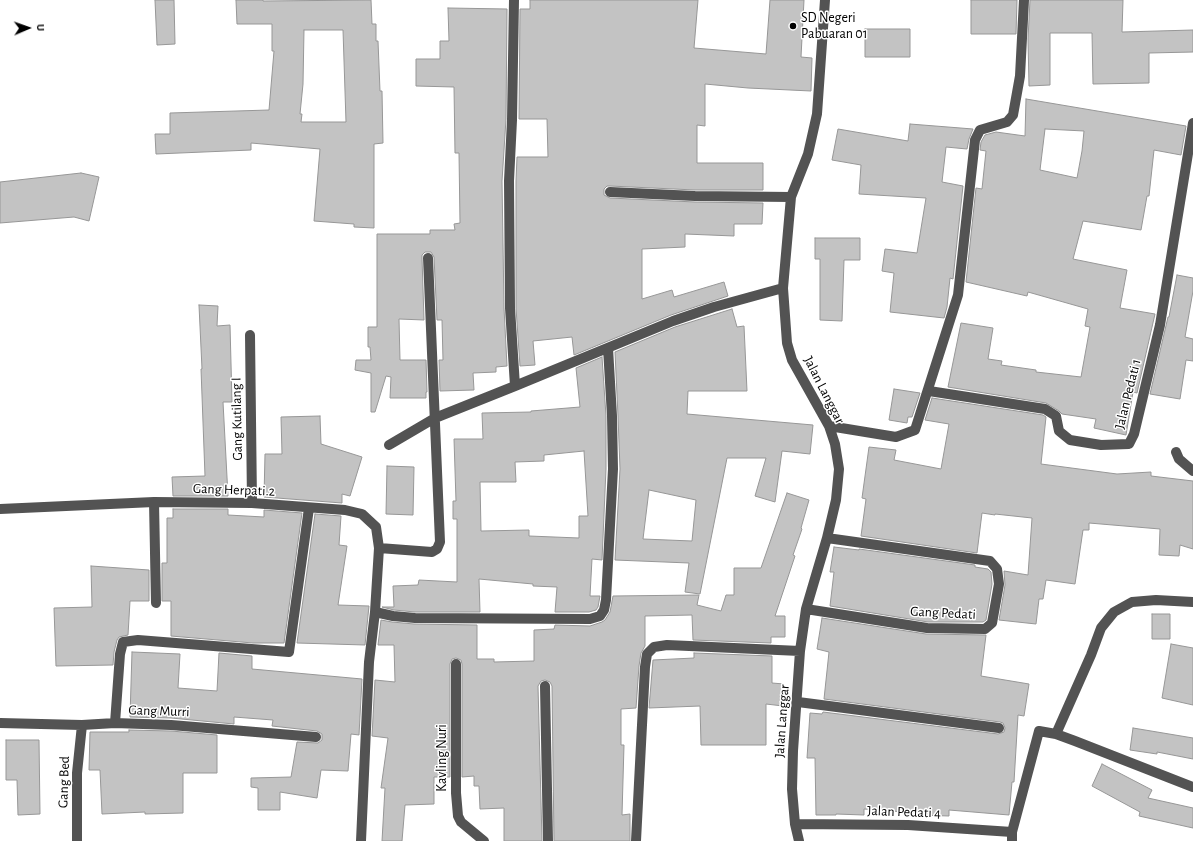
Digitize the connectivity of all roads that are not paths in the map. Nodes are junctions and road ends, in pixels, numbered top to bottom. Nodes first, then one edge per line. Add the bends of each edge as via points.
1 (514, 0) edge
2 (825, 0) edge
3 (1024, 0) edge
4 (1193, 123) edge
5 (610, 192) dead end
6 (790, 197) junction
7 (428, 258) dead end
8 (783, 288) junction
9 (250, 335) dead end
10 (608, 348) junction
11 (516, 386) junction
12 (929, 391) junction
13 (435, 418) junction
14 (829, 426) junction
15 (388, 445) dead end
16 (1176, 452) dead end
17 (1193, 471) edge
18 (154, 502) junction
19 (252, 503) junction
20 (309, 508) junction
21 (0, 509) edge
22 (827, 538) junction
23 (379, 548) junction
24 (1193, 602) edge
25 (156, 604) dead end
26 (806, 609) junction
27 (375, 612) junction
28 (800, 651) junction
29 (456, 664) dead end
30 (545, 686) dead end
31 (798, 702) junction
32 (0, 723) edge
33 (115, 723) junction
34 (82, 725) junction
35 (999, 728) dead end
36 (1056, 734) junction
37 (316, 737) dead end
38 (1193, 787) edge
39 (795, 824) junction
40 (1012, 837) edge
41 (77, 841) edge
42 (361, 841) edge
43 (484, 841) edge
44 (548, 841) edge
45 (636, 841) edge
46 (799, 841) edge

1 - 11 street via 509,181 510,308
2 - 6 street, Jalan Langgar via 817,114 808,154
3 - 12 street via 1020,76 1013,115 1007,122 980,130 975,140 958,295
4 - 12 street, Jalan Pedati 1 via 1160,325 1134,434 1129,444 1101,445 1070,440 1059,432 1056,416 1045,409
5 - 6 street
6 - 8 street, Jalan Langgar
7 - 13 street
8 - 10 street via 673,321
8 - 14 street, Jalan Langgar via 787,343 792,360
9 - 19 street, Gang Kutilang I
10 - 11 street
10 - 27 street via 613,470 606,600 600,616 590,619 415,618
11 - 13 street
12 - 14 street via 916,430 896,437
13 - 15 street
13 - 23 street via 440,542 437,549 432,552
14 - 22 street, Jalan Langgar via 839,469 836,500
16 - 17 street via 1179,459
18 - 19 street, Gang Herpati.2
18 - 21 street, Gang Herpati.2
18 - 25 street
19 - 20 street, Gang Herpati.2
20 - 23 street, Gang Herpati.2 via 345,510 362,514 376,527
20 - 33 street via 289,652 138,640 123,642
22 - 26 street, Jalan Langgar
22 - 26 street, Gang Pedati via 990,561 997,569 999,584 992,623 985,629 927,628
23 - 27 street, Gang Herpati.2
24 - 36 street via 1132,602 1114,612 1101,628
26 - 28 street, Jalan Langgar
27 - 42 street, Gang Herpati.2 via 369,662
28 - 31 street, Jalan Langgar
28 - 45 street via 667,645 654,647 647,654
29 - 43 street, Kavling Nuri via 458,816 461,822
30 - 44 street
31 - 35 street
31 - 39 street, Jalan Langgar via 792,789
32 - 34 street, Gang Murri
33 - 34 street, Gang Murri
33 - 37 street, Gang Murri via 171,724
34 - 41 street, Gang Bed via 77,773
36 - 38 street
36 - 40 street via 1039,731
39 - 40 street, Jalan Pedati 4 via 908,826
39 - 46 street, Jalan Langgar

